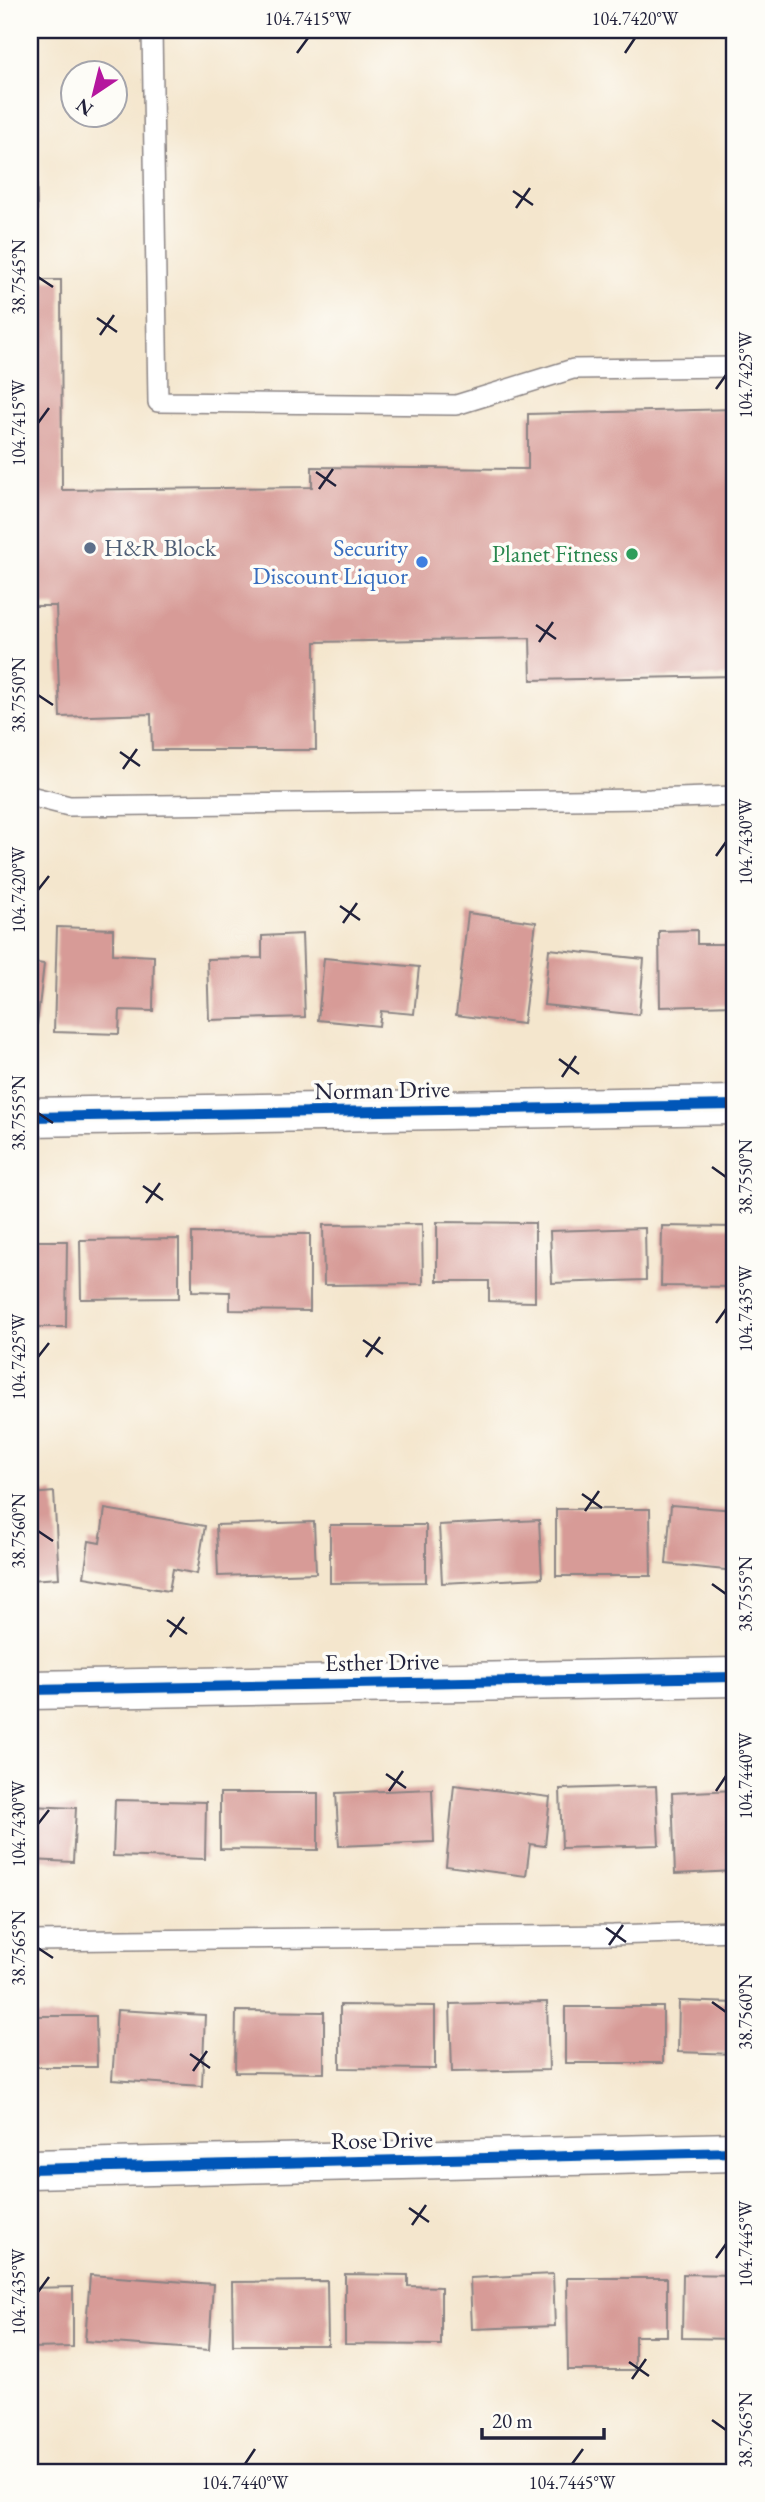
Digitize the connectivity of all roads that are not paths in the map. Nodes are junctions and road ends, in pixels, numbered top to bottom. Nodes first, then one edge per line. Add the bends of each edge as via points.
1 (152, 30) edge
2 (735, 367) edge
3 (30, 796) edge
4 (735, 796) edge
5 (735, 1105) edge
6 (30, 1117) edge
7 (735, 1677) edge
8 (30, 1690) edge
9 (735, 1931) edge
10 (30, 1941) edge
11 (735, 2152) edge
12 (30, 2169) edge

1 - 2 lane via 158,402 456,405 573,369
3 - 4 lane via 69,806
5 - 6 street, Norman Drive
7 - 8 street, Esther Drive
9 - 10 lane
11 - 12 street, Rose Drive

